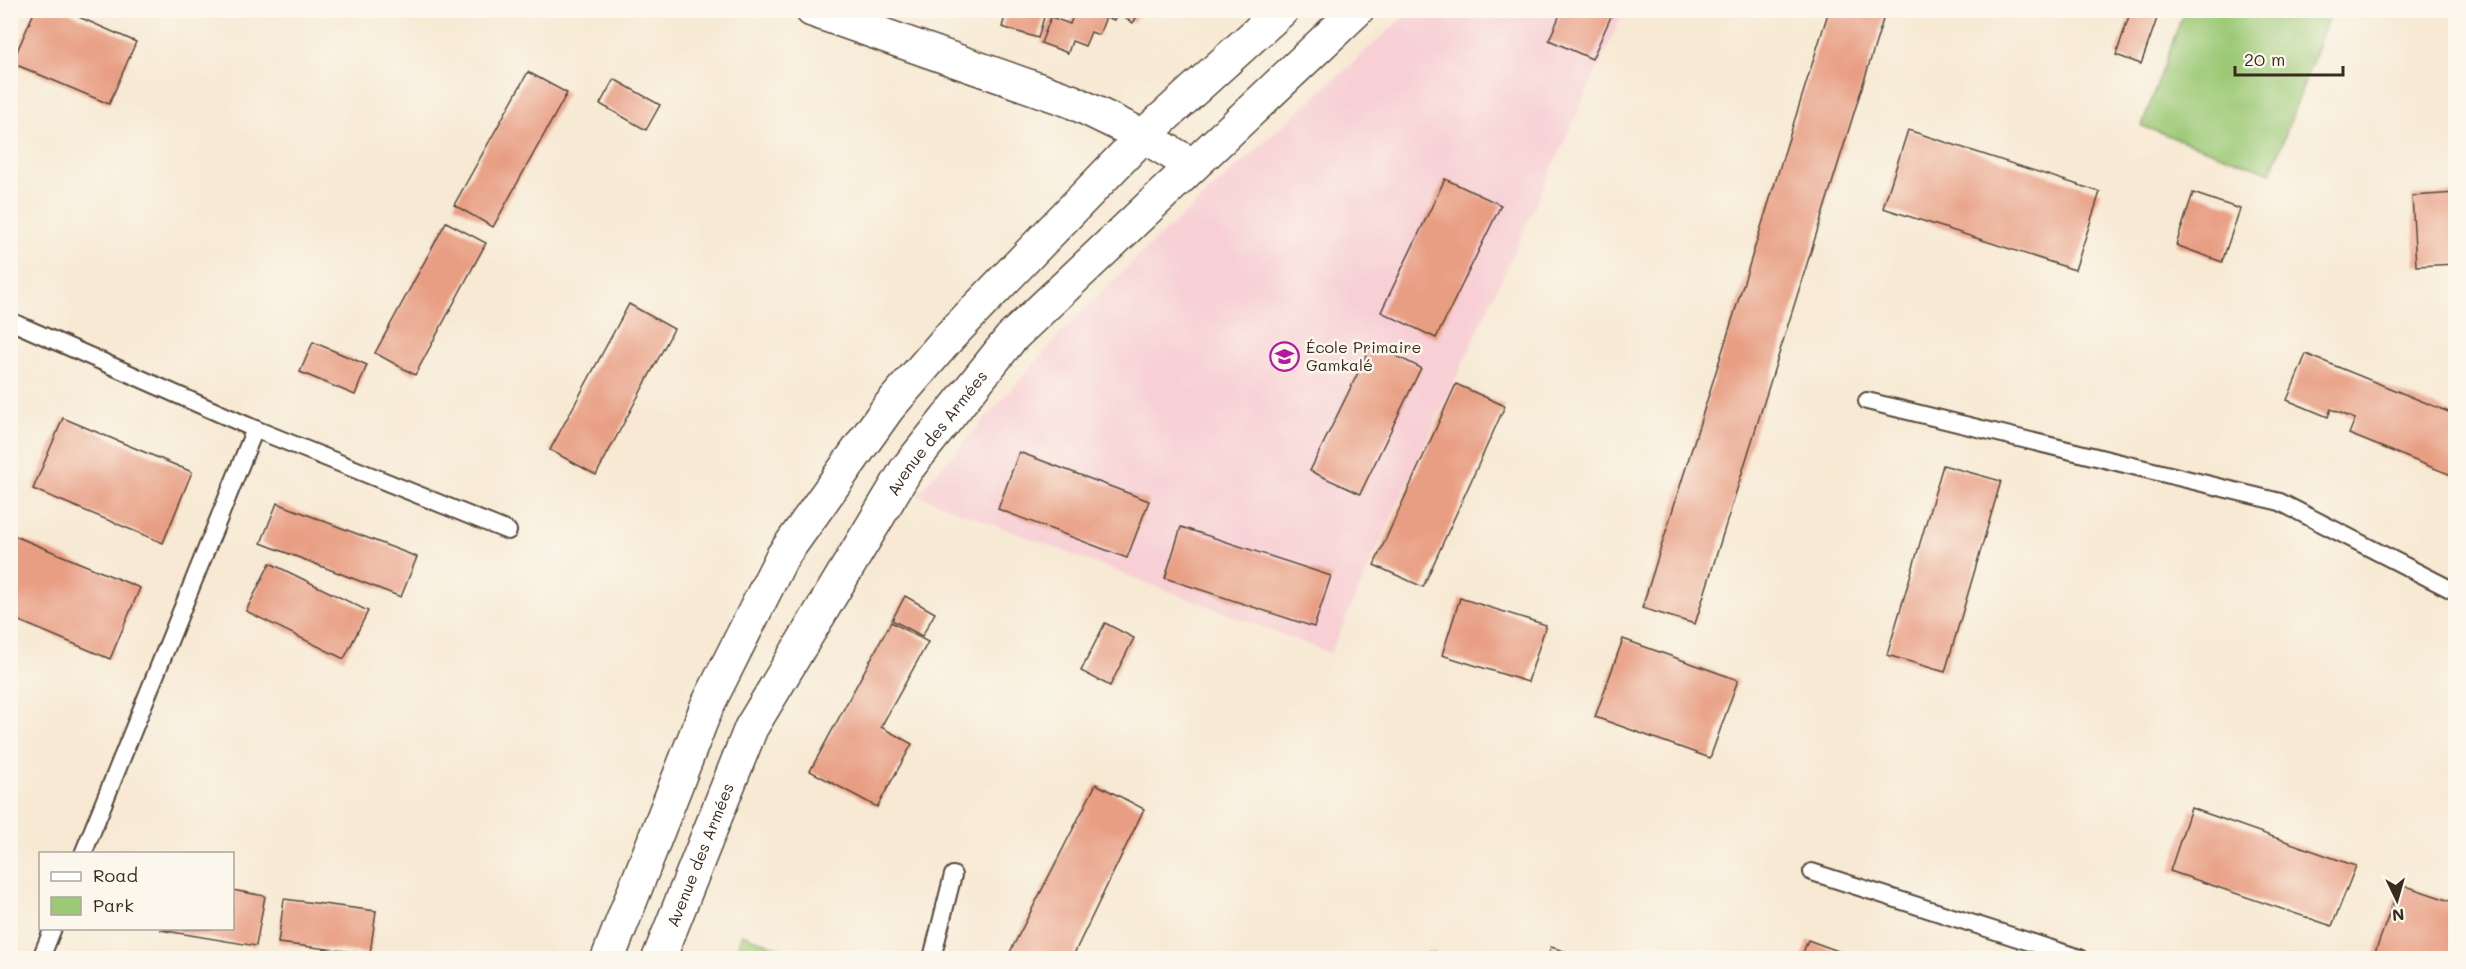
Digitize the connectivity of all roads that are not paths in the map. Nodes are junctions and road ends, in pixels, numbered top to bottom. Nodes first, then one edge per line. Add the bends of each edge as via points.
1 (812, 10) edge
2 (1282, 10) edge
3 (1357, 10) edge
4 (1143, 136) junction
5 (1192, 165) junction
6 (10, 321) edge
7 (1867, 401) dead end
8 (255, 429) junction
9 (508, 531) dead end
10 (2456, 592) edge
11 (84, 852) edge
12 (1812, 872) dead end
13 (953, 875) dead end
14 (52, 930) edge
15 (41, 958) edge
16 (608, 958) edge
17 (659, 958) edge
18 (932, 958) edge
19 (2080, 958) edge

1 - 4 main road via 1071,101
2 - 4 main road
3 - 5 main road, Avenue des Armées
4 - 5 main road
4 - 16 main road via 951,335 888,408 782,557 707,706
5 - 17 main road, Avenue des Armées via 1011,338 906,470 751,728
6 - 8 lane
7 - 10 lane via 2280,502
8 - 9 lane
8 - 11 lane
12 - 19 lane
13 - 18 lane
14 - 15 lane

